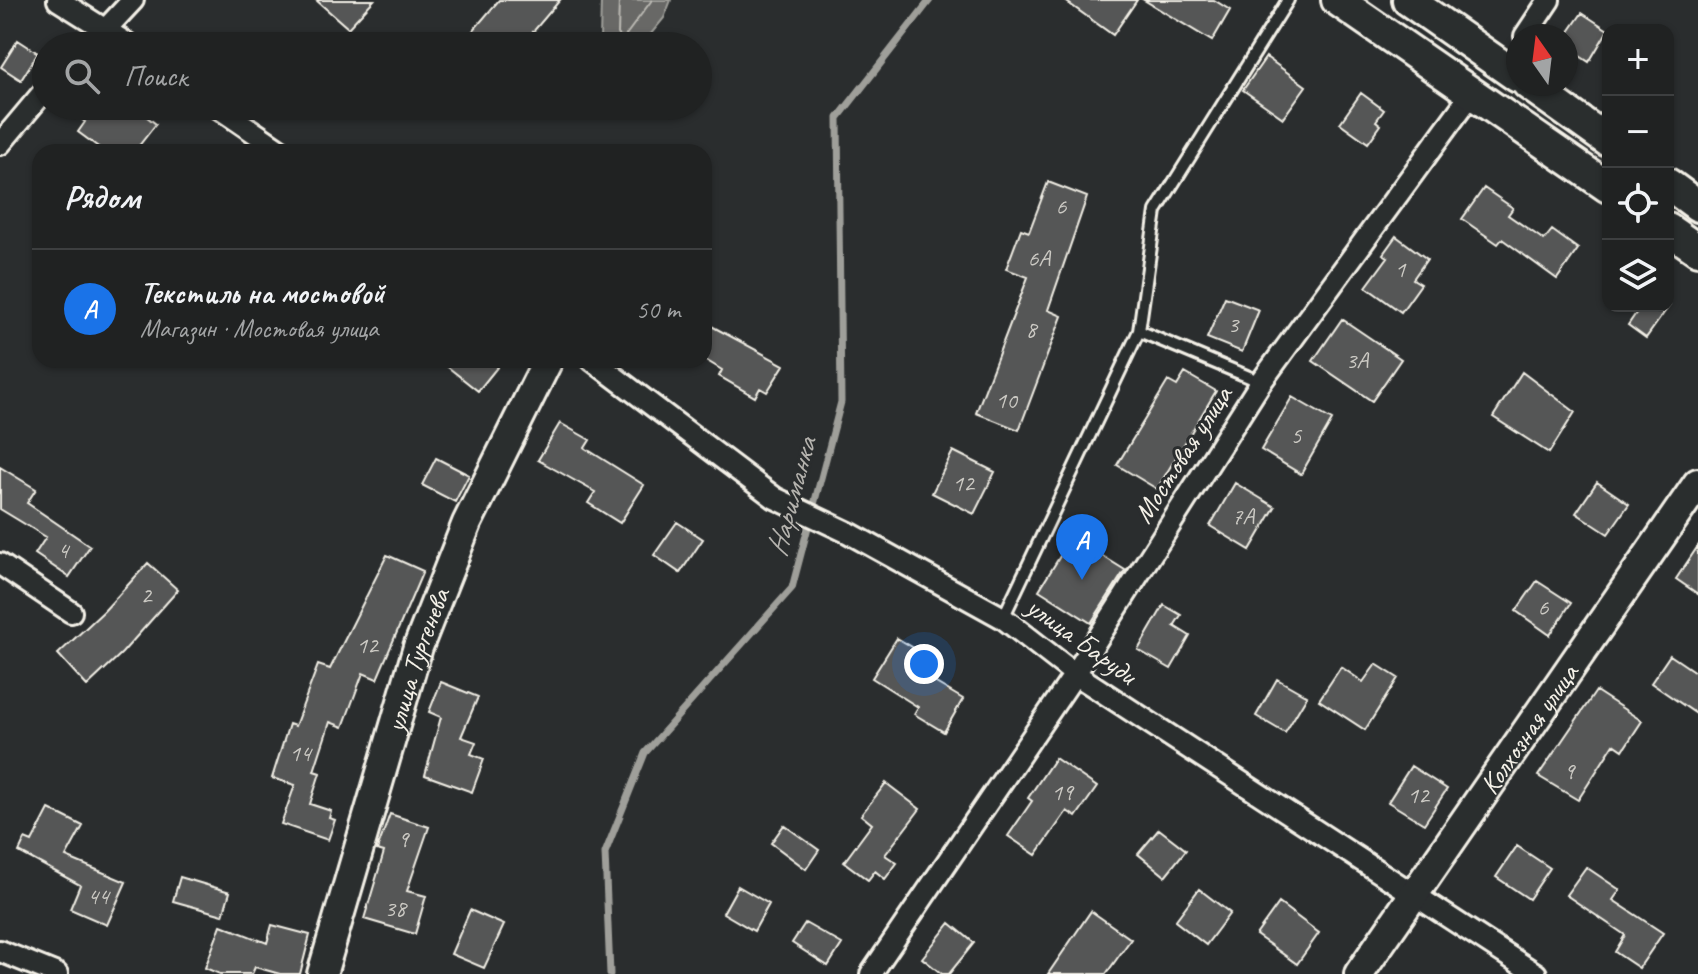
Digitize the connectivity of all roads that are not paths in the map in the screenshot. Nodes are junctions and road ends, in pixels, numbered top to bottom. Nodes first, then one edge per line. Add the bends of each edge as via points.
1 (58, 0) edge
2 (133, 0) edge
3 (1288, 0) edge
4 (1337, 0) edge
5 (1408, 0) edge
6 (1549, 0) edge
7 (1533, 24) edge
8 (107, 29) junction
9 (104, 32) edge
10 (111, 32) edge
11 (1506, 62) edge
12 (1472, 93) junction
13 (1551, 96) edge
14 (32, 106) edge
15 (236, 120) edge
16 (1602, 136) edge
17 (0, 144) edge
18 (271, 144) edge
19 (1602, 183) edge
20 (1674, 188) edge
21 (1698, 206) edge
22 (1674, 233) edge
23 (1698, 250) edge
24 (1139, 331) junction
25 (544, 368) edge
26 (603, 368) edge
27 (1261, 382) junction
28 (1698, 483) edge
29 (0, 564) edge
30 (71, 612) dead end
31 (1003, 618) junction
32 (1075, 674) junction
33 (1413, 891) junction
34 (0, 951) edge
35 (57, 974) edge
36 (322, 974) edge
37 (871, 974) edge
38 (1359, 974) edge
39 (1536, 974) edge

1 - 8 street
2 - 8 street
3 - 24 lane via 1156,211
4 - 12 main road
5 - 11 main road
6 - 7 street
8 - 9 street
8 - 10 street
12 - 19 main road
12 - 27 street, Мостовая улица
13 - 16 main road
14 - 17 street
15 - 18 street
20 - 21 main road
22 - 23 main road
24 - 27 lane
24 - 31 lane
25 - 36 street, улица Тургенева via 467,523 418,647
26 - 31 street, улица Баруди via 775,498
27 - 32 street, Мостовая улица
28 - 33 street, Колхозная улица
29 - 30 street
31 - 32 street, улица Баруди
32 - 33 street, улица Баруди
32 - 37 street, Мостовая улица
33 - 38 street, Колхозная улица
33 - 39 street, улица Баруди
34 - 35 street

